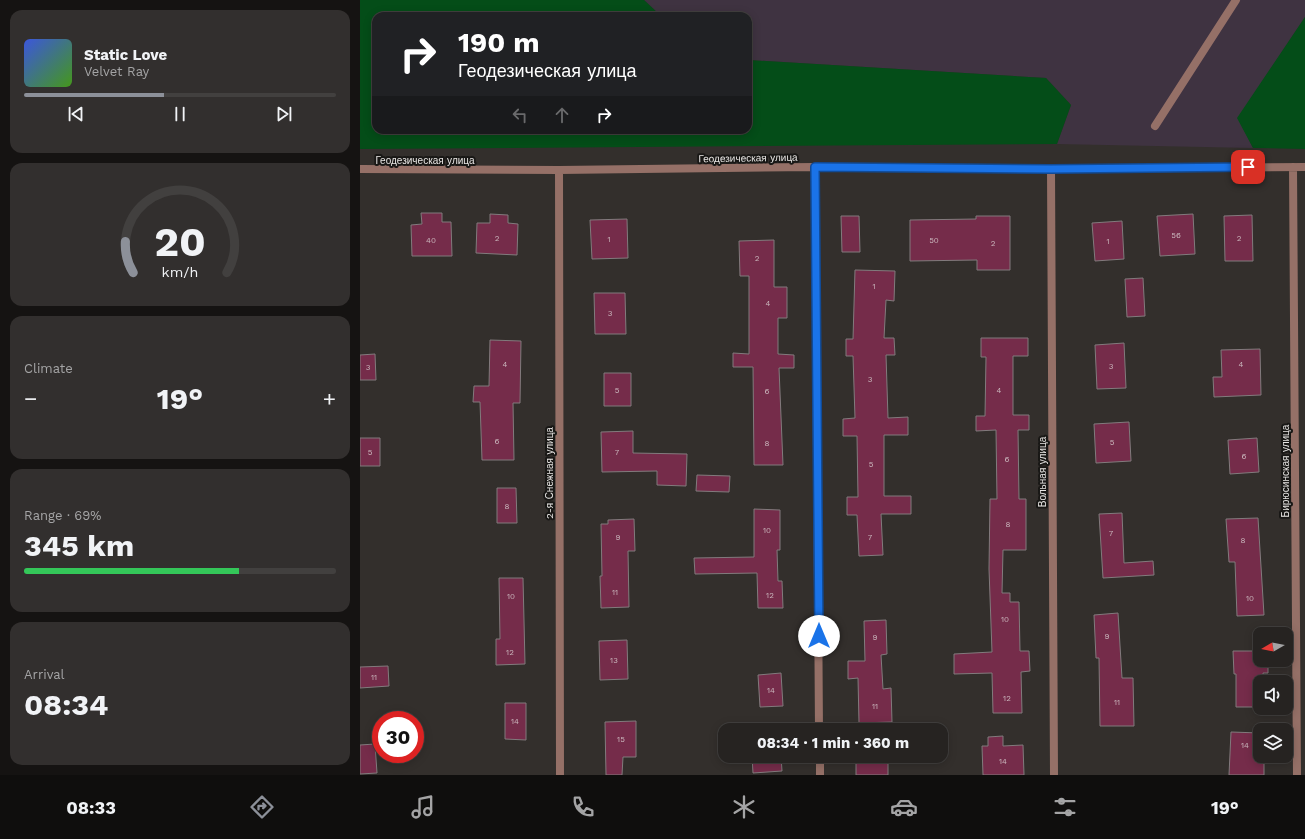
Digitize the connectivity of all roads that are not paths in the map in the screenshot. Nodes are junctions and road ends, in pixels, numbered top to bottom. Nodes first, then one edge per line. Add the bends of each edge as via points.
1 (1236, 0) edge
2 (1155, 126) dead end
3 (815, 167) junction
4 (1293, 167) junction
5 (1305, 167) edge
6 (360, 169) edge
7 (1051, 169) junction
8 (559, 170) junction
9 (819, 723) edge
10 (820, 763) edge
11 (560, 775) edge
12 (820, 775) edge
13 (1054, 775) edge
14 (1297, 775) edge

1 - 2 street
3 - 7 street, Геодезическая улица
3 - 8 street, Геодезическая улица
3 - 9 street
4 - 5 street, Геодезическая улица
4 - 7 street, Геодезическая улица
4 - 14 street, Бирюсинская улица
6 - 8 street, Геодезическая улица
7 - 13 street, Вольная улица
8 - 11 street, 2-я Снежная улица
10 - 12 street

